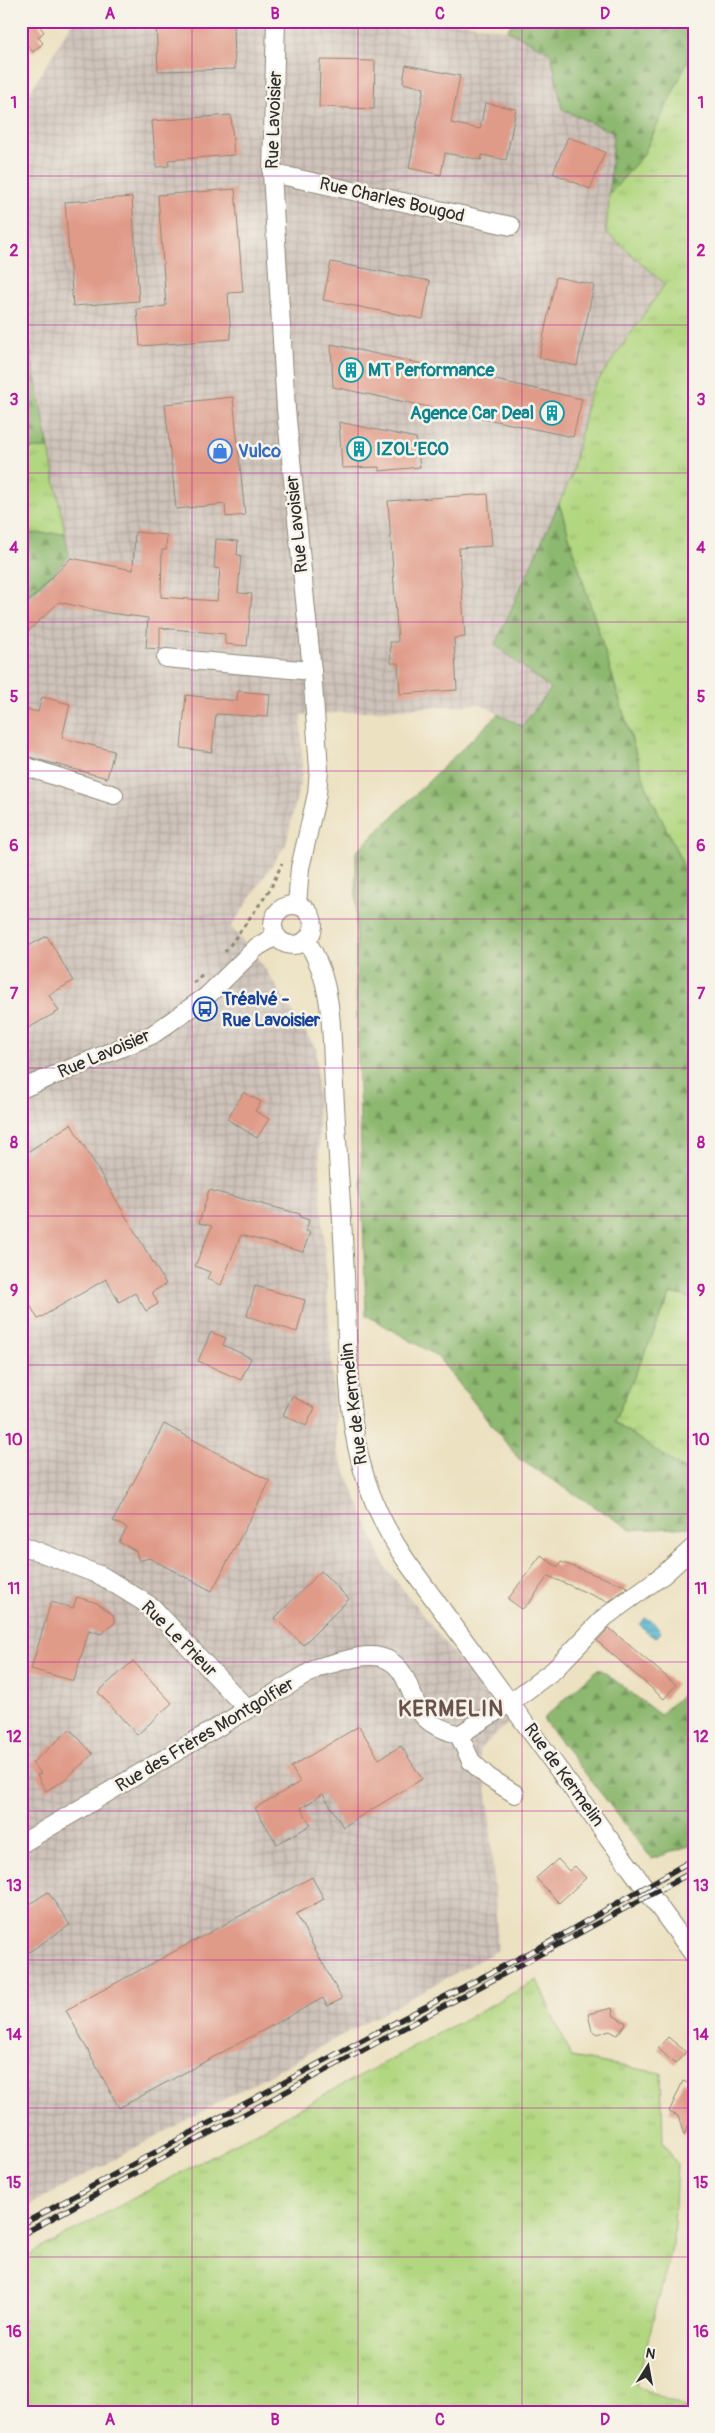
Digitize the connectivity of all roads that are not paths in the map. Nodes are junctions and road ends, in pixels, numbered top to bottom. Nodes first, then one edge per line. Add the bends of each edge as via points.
1 (276, 21) edge
2 (272, 173) junction
3 (511, 226) dead end
4 (166, 658) dead end
5 (312, 670) junction
6 (21, 765) edge
7 (114, 795) dead end
8 (296, 905) junction
9 (276, 936) junction
10 (306, 940) junction
11 (21, 1089) edge
12 (21, 1545) edge
13 (694, 1547) edge
14 (510, 1702) junction
15 (246, 1708) junction
16 (459, 1735) junction
17 (515, 1794) dead end
18 (21, 1844) edge
19 (694, 1955) edge

1 - 2 street, Rue Lavoisier
2 - 3 street, Rue Charles Bougod
2 - 5 street, Rue Lavoisier via 286,409
4 - 5 street
5 - 8 street, Rue Lavoisier via 319,769
6 - 7 street
8 - 9 street via 284,906 275,915 273,929
8 - 10 street via 312,918 312,932
9 - 10 street via 288,945
9 - 11 street, Rue Lavoisier via 257,947 199,1002 152,1035
10 - 14 street, Rue de Kermelin via 328,990 345,1277 347,1372 355,1445 363,1475 388,1534
12 - 15 street, Rue Le Prieur via 102,1576 152,1607
13 - 14 street via 663,1575 605,1617 554,1670
14 - 16 street
14 - 19 street, Rue de Kermelin
15 - 16 street, Rue des Frères Montgolfier via 319,1667 362,1657 380,1657 397,1665 420,1712 435,1726
15 - 18 street, Rue des Frères Montgolfier
16 - 17 street via 471,1761 488,1777

